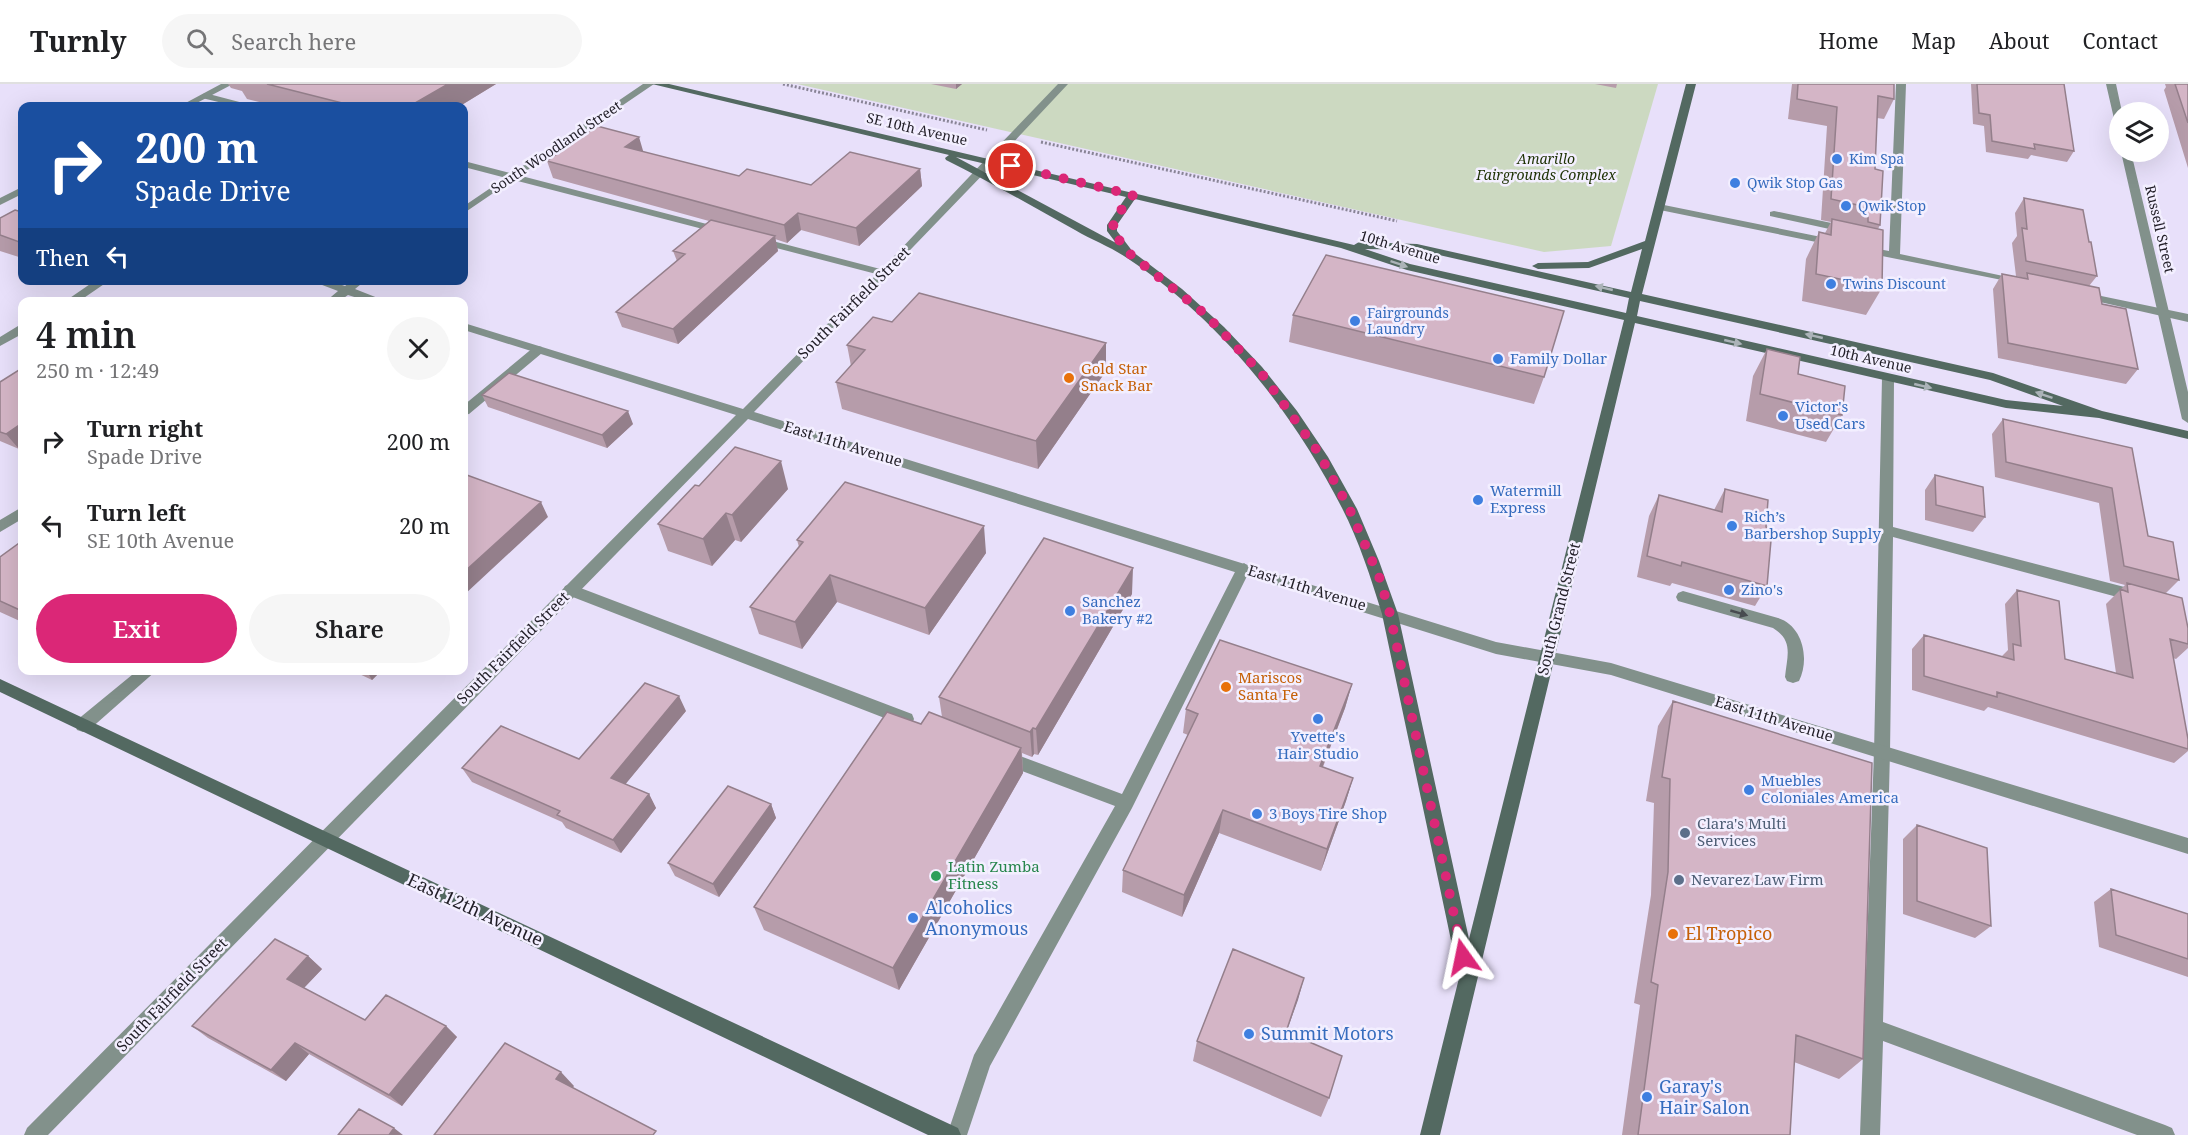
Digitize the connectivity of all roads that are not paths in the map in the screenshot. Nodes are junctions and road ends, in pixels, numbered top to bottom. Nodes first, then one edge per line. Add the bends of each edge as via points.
1 (228, 84) edge
2 (649, 84) edge
3 (657, 84) edge
4 (1063, 84) edge
5 (1691, 84) edge
6 (1901, 84) edge
7 (2110, 84) edge
8 (205, 96) junction
9 (193, 102) edge
10 (228, 102) edge
11 (2115, 102) edge
12 (2128, 162) edge
13 (468, 165) edge
14 (985, 167) junction
15 (513, 177) junction
16 (0, 186) edge
17 (18, 190) edge
18 (18, 193) edge
19 (1133, 195) junction
20 (0, 202) edge
21 (468, 207) edge
22 (1659, 207) junction
23 (1774, 214) dead end
24 (1651, 242) junction
25 (1344, 245) junction
26 (1849, 246) junction
27 (1131, 255) junction
28 (1894, 255) junction
29 (1487, 262) junction
30 (884, 273) junction
31 (97, 285) edge
32 (330, 285) edge
33 (354, 285) edge
34 (2035, 285) edge
35 (346, 290) junction
36 (2070, 293) edge
37 (1636, 295) junction
38 (77, 297) edge
39 (337, 297) edge
40 (368, 297) edge
41 (2163, 313) junction
42 (2188, 318) edge
43 (1630, 319) junction
44 (468, 327) edge
45 (18, 331) edge
46 (0, 342) edge
47 (538, 350) junction
48 (1888, 378) junction
49 (468, 408) edge
50 (744, 413) junction
51 (2099, 414) junction
52 (2188, 419) edge
53 (2188, 435) edge
54 (18, 515) edge
55 (0, 527) edge
56 (1886, 530) junction
57 (1244, 568) junction
58 (570, 590) junction
59 (1683, 597) dead end
60 (2154, 601) edge
61 (1390, 614) junction
62 (1547, 657) junction
63 (143, 675) edge
64 (1793, 677) dead end
65 (0, 685) edge
66 (916, 723) edge
67 (83, 724) junction
68 (992, 752) edge
69 (1882, 752) junction
70 (1126, 803) junction
71 (324, 839) junction
72 (2188, 846) edge
73 (1468, 979) junction
74 (1874, 1029) junction
75 (34, 1135) edge
76 (951, 1135) edge
77 (957, 1135) edge
78 (1430, 1135) edge
79 (1870, 1135) edge
80 (2165, 1135) edge

1 - 8 street
2 - 15 street, South Woodland Street
3 - 14 main road, SE 10th Avenue via 920,145
4 - 14 street, South Fairfield Street
5 - 22 main road, South Grand Street
6 - 28 street
7 - 11 street
8 - 9 street
8 - 10 street
12 - 41 street, Russell Street
13 - 15 street
14 - 19 main road
14 - 27 main road
14 - 30 street, South Fairfield Street
15 - 21 street, South Woodland Street
15 - 30 street
16 - 17 street
18 - 20 street
19 - 25 main road
19 - 27 main road via 1112,225 1112,231
22 - 24 main road, South Grand Street
22 - 26 street
23 - 26 street via 1847,231
24 - 29 main road via 1589,265 1543,267
24 - 37 main road, South Grand Street
25 - 29 main road, 10th Avenue via 1417,246
25 -> 43 main road, 10th Avenue via 1407,267
26 - 28 street
27 - 61 main road via 1227,335 1299,422 1349,508 1380,579
28 - 34 street
37 -> 29 main road, 10th Avenue
30 - 50 street, South Fairfield Street
31 - 38 street
32 - 35 street
33 - 35 street
35 - 39 street
35 - 40 street
36 - 41 street
37 - 43 main road, South Grand Street
51 -> 37 main road, 10th Avenue via 1993,377
41 - 42 street
41 - 52 street, Russell Street
43 -> 48 main road, 10th Avenue
43 - 62 main road, South Grand Street
44 - 47 street, East 11th Avenue
45 - 46 street
47 - 49 street
47 - 50 street, East 11th Avenue
48 -> 51 main road, 10th Avenue via 2006,404
48 - 56 street
50 - 57 street, East 11th Avenue
50 - 58 street, South Fairfield Street
51 - 53 main road, 10th Avenue
54 - 55 street
56 - 60 street
56 - 69 street
57 - 61 street, East 11th Avenue
57 - 70 street
58 - 66 street
58 - 71 street, South Fairfield Street
59 -> 64 street via 1790,630 1795,639
61 - 62 street, East 11th Avenue via 1496,648
61 - 73 main road
62 - 69 street, East 11th Avenue via 1611,669
62 - 73 main road, South Grand Street
63 - 67 street
65 - 67 main road, East 12th Avenue
67 - 71 main road, East 12th Avenue
68 - 70 street
69 - 72 street, East 11th Avenue
69 - 74 street
70 - 77 street via 981,1062
71 - 75 street, South Fairfield Street
71 - 76 main road, East 12th Avenue
73 - 78 main road, South Grand Street
74 - 79 street
74 - 80 street

